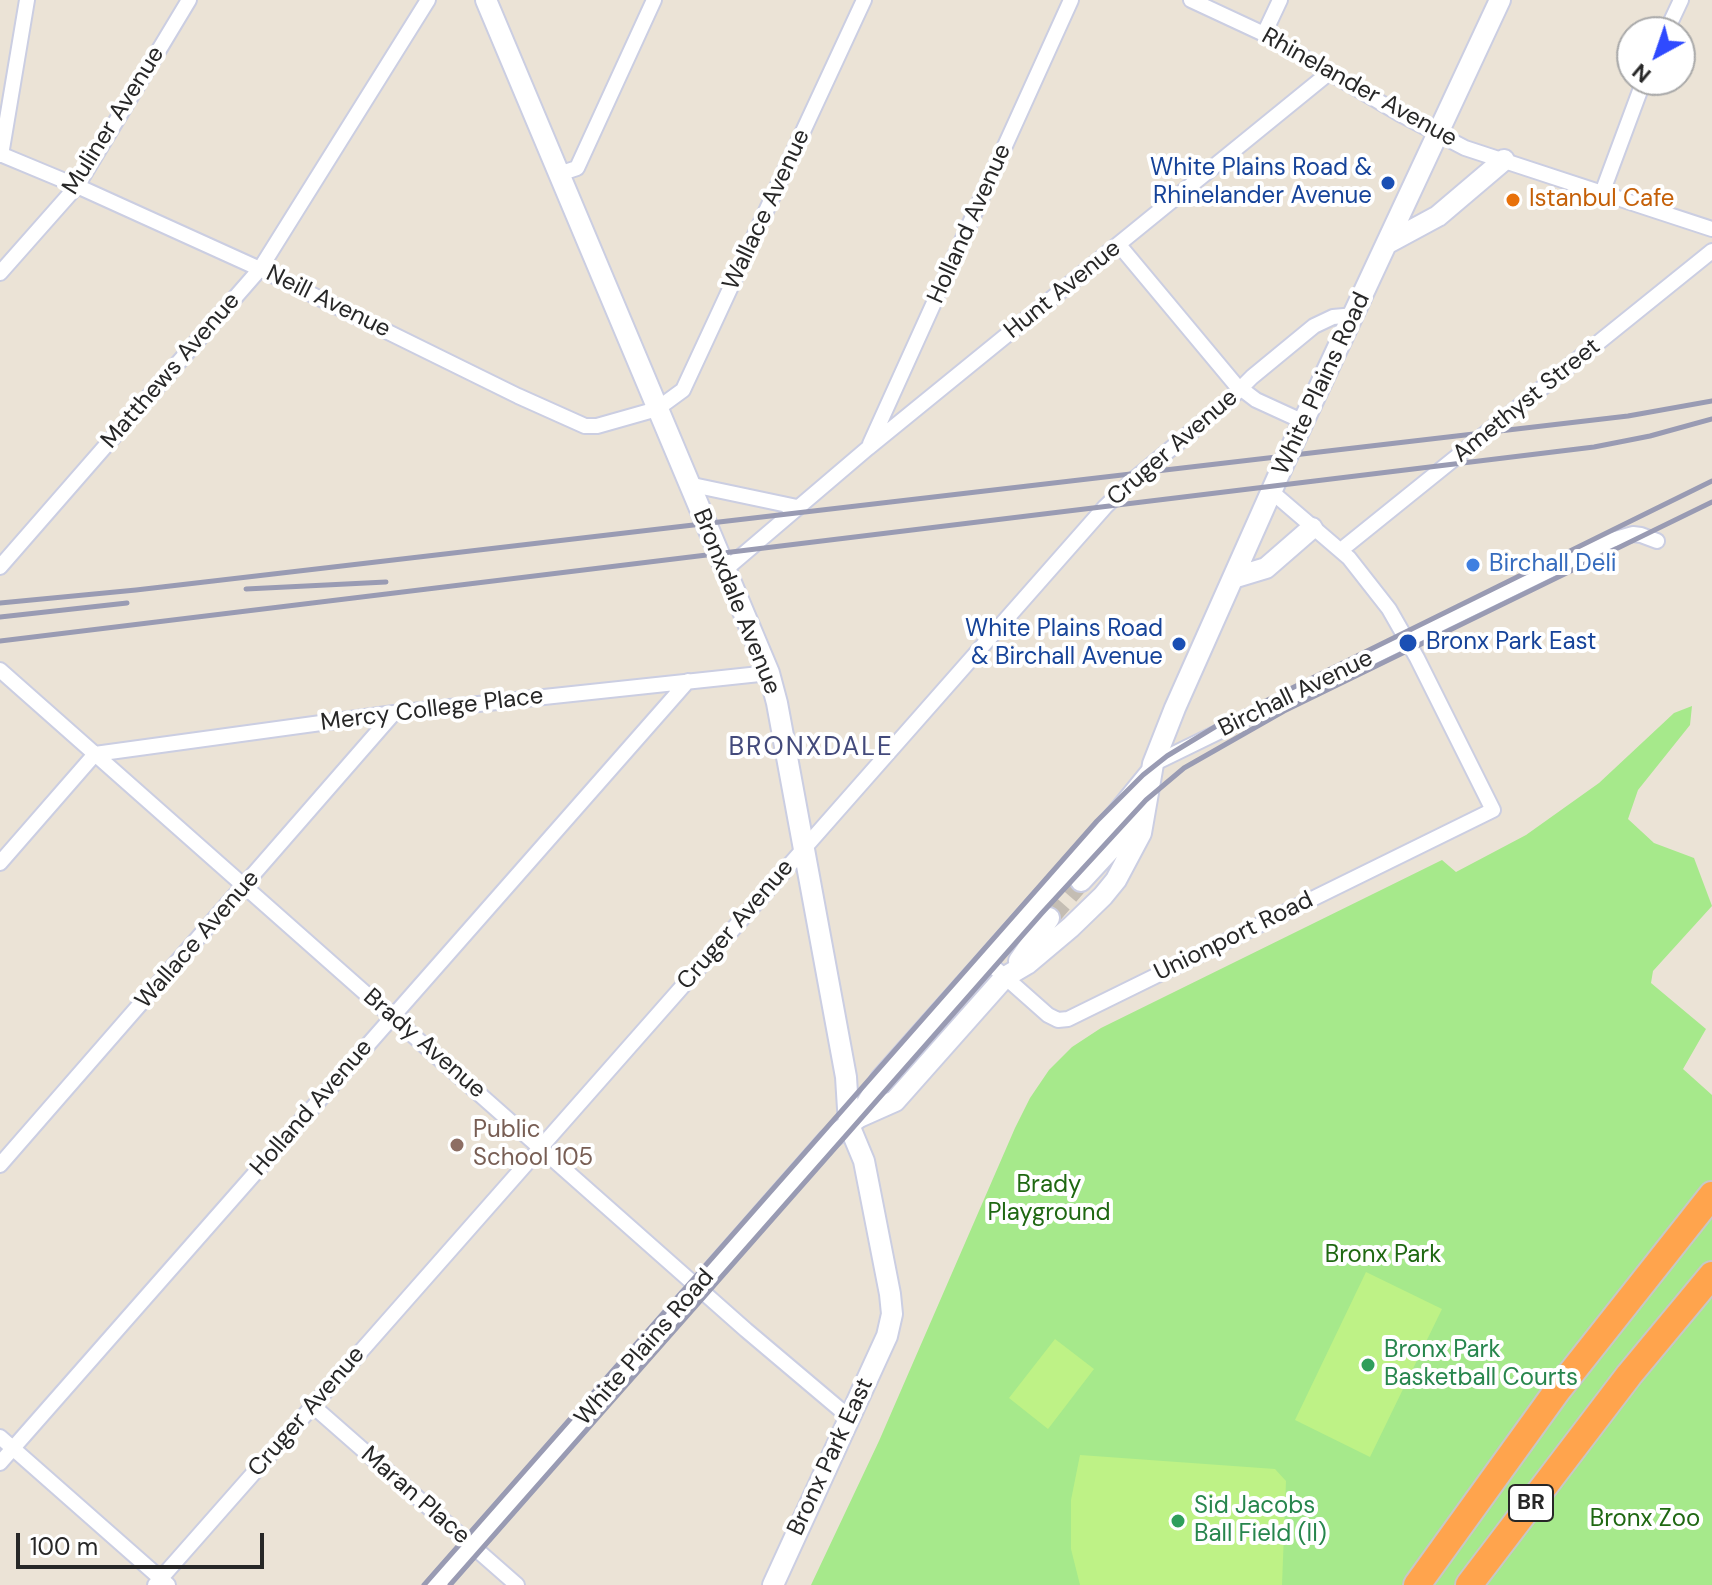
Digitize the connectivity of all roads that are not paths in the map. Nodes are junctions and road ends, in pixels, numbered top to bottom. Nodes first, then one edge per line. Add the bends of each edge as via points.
1 (27, 0) edge
2 (189, 0) edge
3 (428, 0) edge
4 (486, 0) edge
5 (654, 0) edge
6 (864, 0) edge
7 (1071, 0) edge
8 (1191, 0) edge
9 (1280, 0) edge
10 (1500, 0) edge
11 (1264, 34) junction
12 (1330, 72) junction
13 (1638, 96) edge
14 (1439, 134) junction
15 (1, 154) edge
16 (1504, 160) junction
17 (559, 174) junction
18 (77, 186) junction
19 (1602, 193) junction
20 (1712, 229) edge
21 (1388, 243) junction
22 (1119, 245) junction
23 (1712, 251) edge
24 (260, 269) junction
25 (0, 273) edge
26 (1355, 315) junction
27 (1240, 389) junction
28 (657, 409) junction
29 (1304, 422) junction
30 (868, 448) junction
31 (688, 484) junction
32 (1272, 492) junction
33 (797, 507) junction
34 (1312, 528) junction
35 (1657, 541) dead end
36 (1341, 550) junction
37 (0, 567) edge
38 (726, 569) junction
39 (1233, 578) junction
40 (1407, 640) junction
41 (0, 670) edge
42 (769, 673) junction
43 (688, 681) junction
44 (394, 713) junction
45 (95, 754) junction
46 (1152, 776) junction
47 (804, 848) junction
48 (0, 863) edge
49 (1081, 881) tunnel mouth
50 (245, 886) junction
51 (1049, 918) tunnel mouth
52 (987, 961) junction
53 (1008, 974) junction
54 (393, 1016) junction
55 (854, 1121) junction
56 (540, 1147) junction
57 (0, 1165) edge
58 (1712, 1195) edge
59 (1712, 1275) edge
60 (699, 1287) junction
61 (889, 1329) joint
62 (313, 1406) junction
63 (849, 1417) junction
64 (1593, 1422) junction
65 (0, 1437) edge
66 (12, 1448) junction
67 (0, 1463) edge
68 (472, 1546) junction
69 (161, 1583) edge
70 (437, 1585) edge
71 (517, 1585) edge
72 (773, 1585) edge
73 (1417, 1585) edge
74 (1469, 1585) edge
75 (1492, 1585) edge

1 - 15 street
2 - 18 street, Muliner Avenue
3 - 24 street, Matthews Avenue
4 - 17 main road, Bronxdale Avenue
5 - 17 street via 577,168
6 - 28 street, Wallace Avenue via 683,390
7 - 30 street, Holland Avenue
8 - 11 street, Rhinelander Avenue
9 - 11 street
10 - 14 main road, White Plains Road
11 - 12 street, Rhinelander Avenue
12 - 14 street, Rhinelander Avenue
12 - 22 street, Hunt Avenue
13 - 19 street
14 - 16 street, Rhinelander Avenue
14 - 21 main road, White Plains Road
15 - 18 street, Neill Avenue
16 - 19 street, Rhinelander Avenue
16 - 21 main road via 1438,216
17 - 28 main road, Bronxdale Avenue
18 - 24 street, Neill Avenue
18 - 25 street, Muliner Avenue
19 - 20 street, Rhinelander Avenue
21 - 26 main road, White Plains Road
22 - 27 street
22 - 30 street, Hunt Avenue
23 - 36 street, Amethyst Street
24 - 28 street, Neill Avenue via 585,426
24 - 37 street, Matthews Avenue
26 - 27 street, Cruger Avenue via 1321,321
26 - 29 main road, White Plains Road
27 - 29 street
27 - 47 street, Cruger Avenue via 1105,507
28 - 31 main road, Bronxdale Avenue
29 - 32 main road, White Plains Road
30 - 33 street, Hunt Avenue
31 - 33 street
31 - 38 main road, Bronxdale Avenue
32 - 34 street
32 - 39 main road, White Plains Road
33 - 38 street, Hunt Avenue
34 - 36 street
34 - 39 main road via 1266,568
35 - 40 street, Birchall Avenue via 1633,534 1612,540
36 - 40 street
38 - 42 main road, Bronxdale Avenue
39 - 46 main road, White Plains Road via 1175,708
40 - 46 street, Birchall Avenue
40 - 53 street, Unionport Road via 1493,810 1068,1019 1053,1019
41 - 45 street, Brady Avenue
42 - 43 street, Mercy College Place
42 - 47 main road, Bronxdale Avenue
43 - 44 street, Mercy College Place
43 - 54 street, Holland Avenue
44 - 45 street, Mercy College Place
44 - 50 street, Wallace Avenue
45 - 48 street
45 - 50 street, Brady Avenue
46 - 49 main road, White Plains Road via 1118,841
46 - 52 main road, White Plains Road
46 - 53 main road, White Plains Road via 1141,833 1103,896 1027,964
47 - 55 main road, Bronxdale Avenue
47 - 56 street, Cruger Avenue
50 - 54 street, Brady Avenue
50 - 57 street, Wallace Avenue
51 - 53 main road, White Plains Road
52 - 53 street, Unionport Road
52 - 55 main road, White Plains Road via 881,1079
53 - 55 main road, White Plains Road via 895,1101
54 - 56 street, Brady Avenue
54 - 66 street, Holland Avenue
55 - 60 main road, White Plains Road via 828,1140
55 - 61 main road, Bronxdale Avenue via 888,1280
56 - 60 street, Brady Avenue
56 - 62 street, Cruger Avenue
58 - 73 highway, BR via 1557,1391
59 - 64 highway, BR
60 - 63 street, Brady Avenue
60 - 68 main road, White Plains Road
61 - 63 main road, Bronx Park East
62 - 68 street, Maran Place
62 - 69 street, Cruger Avenue
63 - 72 main road, Bronx Park East
64 - 74 highway, BR
64 - 75 highway via 1554,1500
65 - 66 street
66 - 67 street, Holland Avenue
66 - 69 street
68 - 70 main road, White Plains Road
68 - 71 street, Maran Place

